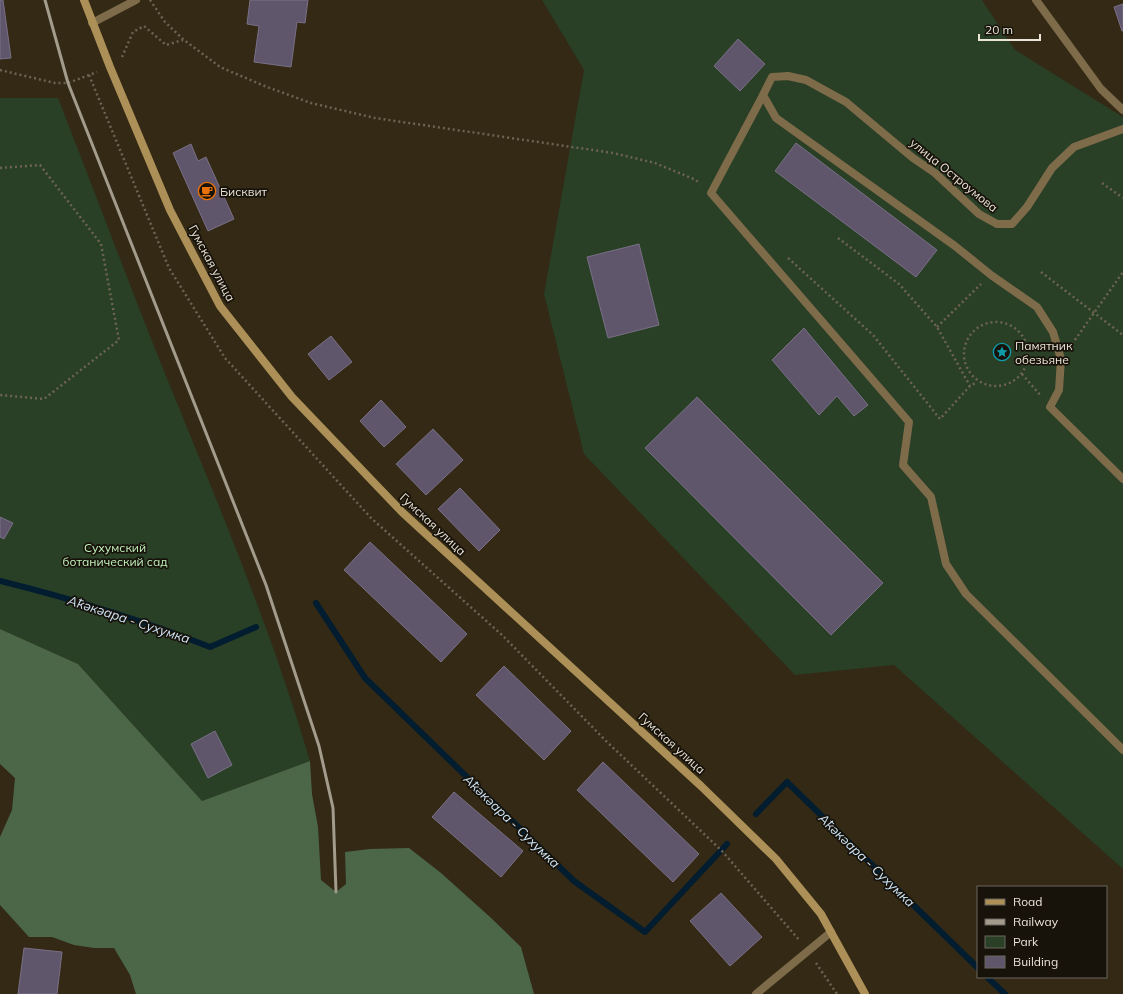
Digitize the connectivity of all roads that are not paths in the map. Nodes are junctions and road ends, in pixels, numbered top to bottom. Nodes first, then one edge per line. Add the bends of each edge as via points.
1 (84, 0) edge
2 (136, 0) edge
3 (1036, 0) edge
4 (92, 23) junction
5 (763, 95) junction
6 (1123, 110) edge
7 (1123, 129) edge
8 (1123, 479) edge
9 (1123, 750) edge
10 (830, 932) junction
11 (756, 994) edge
12 (865, 994) edge

1 - 4 street, Гумская улица
2 - 4 street
3 - 6 street via 1101,88
4 - 10 street, Гумская улица via 170,210 220,306 292,397 402,512 776,858 821,914
5 - 7 street, улица Остроумова via 772,77 788,76 806,80 846,102 934,173 979,214 997,224 1012,224 1027,207 1052,168 1074,147
5 - 8 street via 776,118 1037,307 1053,332 1061,359 1059,390 1050,407
5 - 9 street via 711,193 909,422 903,465 931,497 946,564 966,594
10 - 11 street
10 - 12 street, Гумская улица

